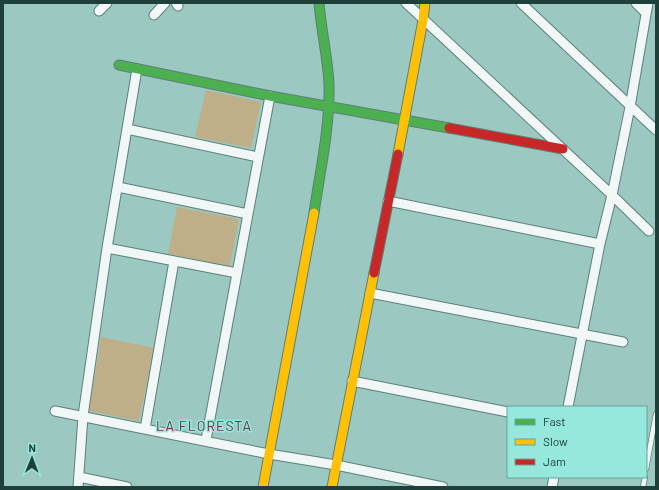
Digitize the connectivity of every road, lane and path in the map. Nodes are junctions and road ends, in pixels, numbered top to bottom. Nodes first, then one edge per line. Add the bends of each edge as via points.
1 (107, 3) edge
2 (165, 3) edge
3 (319, 3) edge
4 (406, 3) edge
5 (425, 3) edge
6 (521, 3) edge
7 (636, 3) edge
8 (648, 3) edge
9 (99, 11) dead end
10 (646, 13) junction
11 (154, 15) dead end
12 (423, 20) junction
13 (119, 65) dead end
14 (137, 69) junction
15 (270, 96) junction
16 (329, 106) junction
17 (630, 107) junction
18 (404, 121) junction
19 (127, 129) junction
20 (656, 130) edge
21 (563, 149) junction
22 (258, 157) junction
23 (118, 187) junction
24 (612, 195) junction
25 (388, 201) junction
26 (248, 214) junction
27 (649, 231) dead end
28 (600, 244) junction
29 (107, 248) junction
30 (174, 261) junction
31 (237, 273) junction
32 (370, 293) junction
33 (582, 334) junction
34 (623, 342) dead end
35 (352, 381) junction
36 (568, 406) edge
37 (55, 411) dead end
38 (507, 412) edge
39 (656, 414) edge
40 (83, 416) junction
41 (145, 429) junction
42 (206, 440) junction
43 (269, 454) junction
44 (647, 464) edge
45 (336, 465) junction
46 (79, 477) junction
47 (78, 487) edge
48 (127, 487) edge
49 (263, 487) edge
50 (332, 487) edge
51 (442, 487) edge

1 - 9 street
2 - 11 street
3 - 16 street via 328,61
4 - 12 street
5 - 12 street
6 - 17 street
7 - 10 street
8 - 10 street
10 - 17 street
12 - 18 street
12 - 21 street
13 - 14 street
14 - 15 street
14 - 19 street
15 - 16 street
15 - 22 street
16 - 18 street
16 - 43 street via 304,273
17 - 20 street
17 - 24 street
18 - 21 street
18 - 25 street
19 - 22 street
19 - 23 street
21 - 24 street
22 - 26 street
23 - 26 street
23 - 29 street
24 - 27 street
24 - 28 street
25 - 28 street
25 - 32 street
26 - 31 street
28 - 33 street
29 - 30 street
29 - 40 street
30 - 31 street
30 - 41 street
31 - 42 street
32 - 33 street
32 - 35 street
33 - 34 street
33 - 36 street
35 - 38 street
35 - 45 street
37 - 40 street
39 - 44 lane
40 - 41 street
40 - 46 street
41 - 42 street
42 - 43 street
43 - 45 street
43 - 49 street
45 - 50 street
45 - 51 street
46 - 47 street
46 - 48 street

